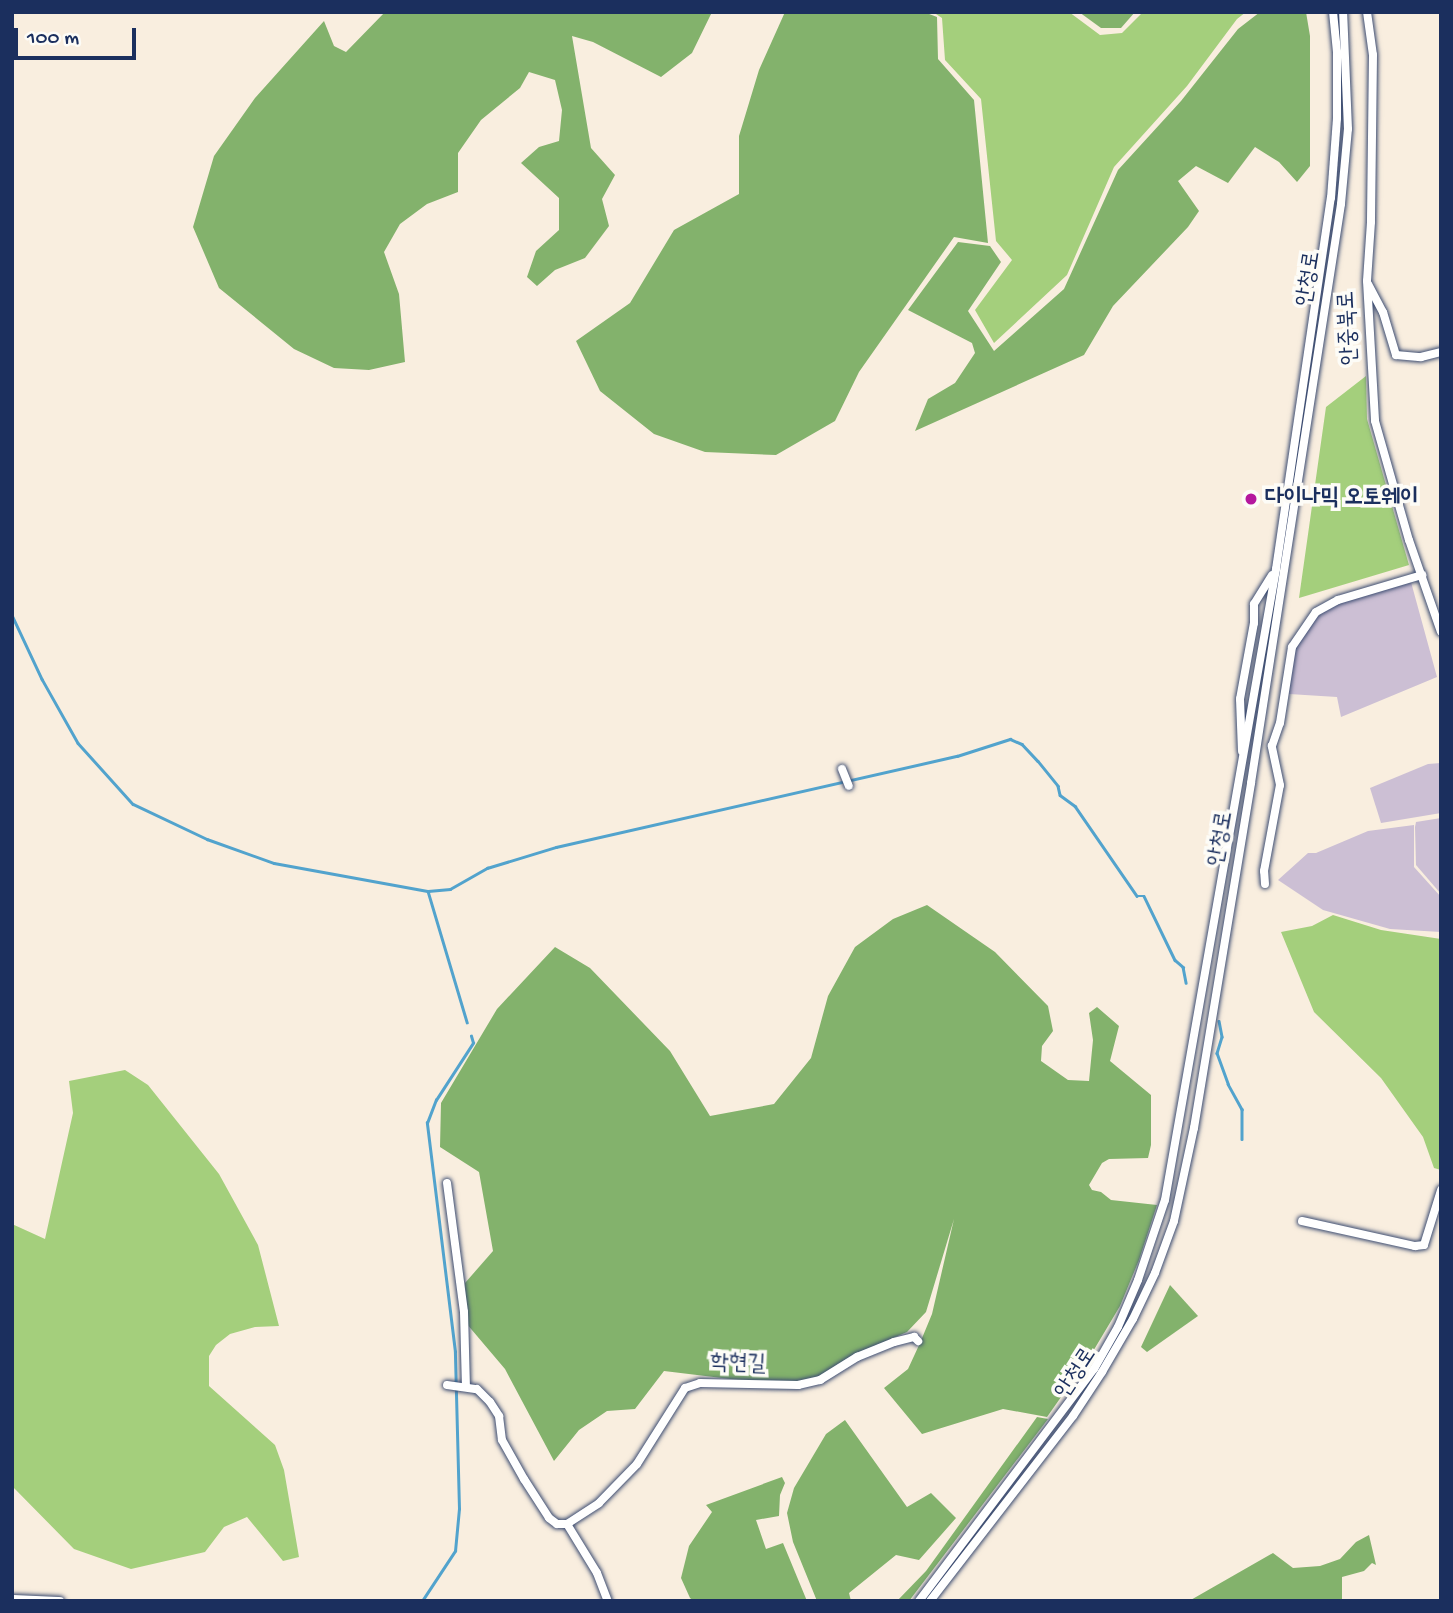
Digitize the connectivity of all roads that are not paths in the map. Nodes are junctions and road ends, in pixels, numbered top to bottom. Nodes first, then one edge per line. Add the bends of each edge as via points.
1 (1333, 12) edge
2 (1343, 12) edge
3 (1367, 12) edge
4 (1367, 281) junction
5 (1441, 352) edge
6 (1276, 569) junction
7 (1422, 575) junction
8 (1441, 632) edge
9 (842, 769) dead end
10 (1242, 769) junction
11 (849, 786) dead end
12 (1265, 884) dead end
13 (447, 1183) dead end
14 (1441, 1190) edge
15 (1302, 1221) dead end
16 (918, 1340) dead end
17 (447, 1385) dead end
18 (466, 1387) junction
19 (567, 1524) junction
20 (12, 1599) edge
21 (60, 1601) edge
22 (608, 1601) edge
23 (919, 1601) edge
24 (930, 1601) edge

1 - 6 street, 안청로 via 1338,52 1331,198
2 - 24 street, 안청로 via 1348,129 1341,204 1251,783 1194,1128 1174,1221 1155,1273 1102,1372
3 - 4 street, 안중북로 via 1373,55
4 - 5 street via 1383,312 1396,355 1421,357
4 - 7 street, 안중북로 via 1375,421
6 - 10 street, 안청로
6 - 10 street via 1254,604 1240,715
7 - 8 street, 안중북로
7 - 12 street via 1348,596 1316,612 1292,647 1272,746 1280,785
9 - 11 street
10 - 23 street, 안청로 via 1165,1200 1138,1280 1094,1368
13 - 18 street via 464,1312
14 - 15 street via 1424,1245
16 - 19 street, 학현길 via 894,1342 857,1357 820,1380 797,1385 700,1383 685,1388 637,1464 599,1503
17 - 18 street
18 - 19 street via 477,1389 499,1416 502,1440 549,1518
19 - 22 street
20 - 21 street

